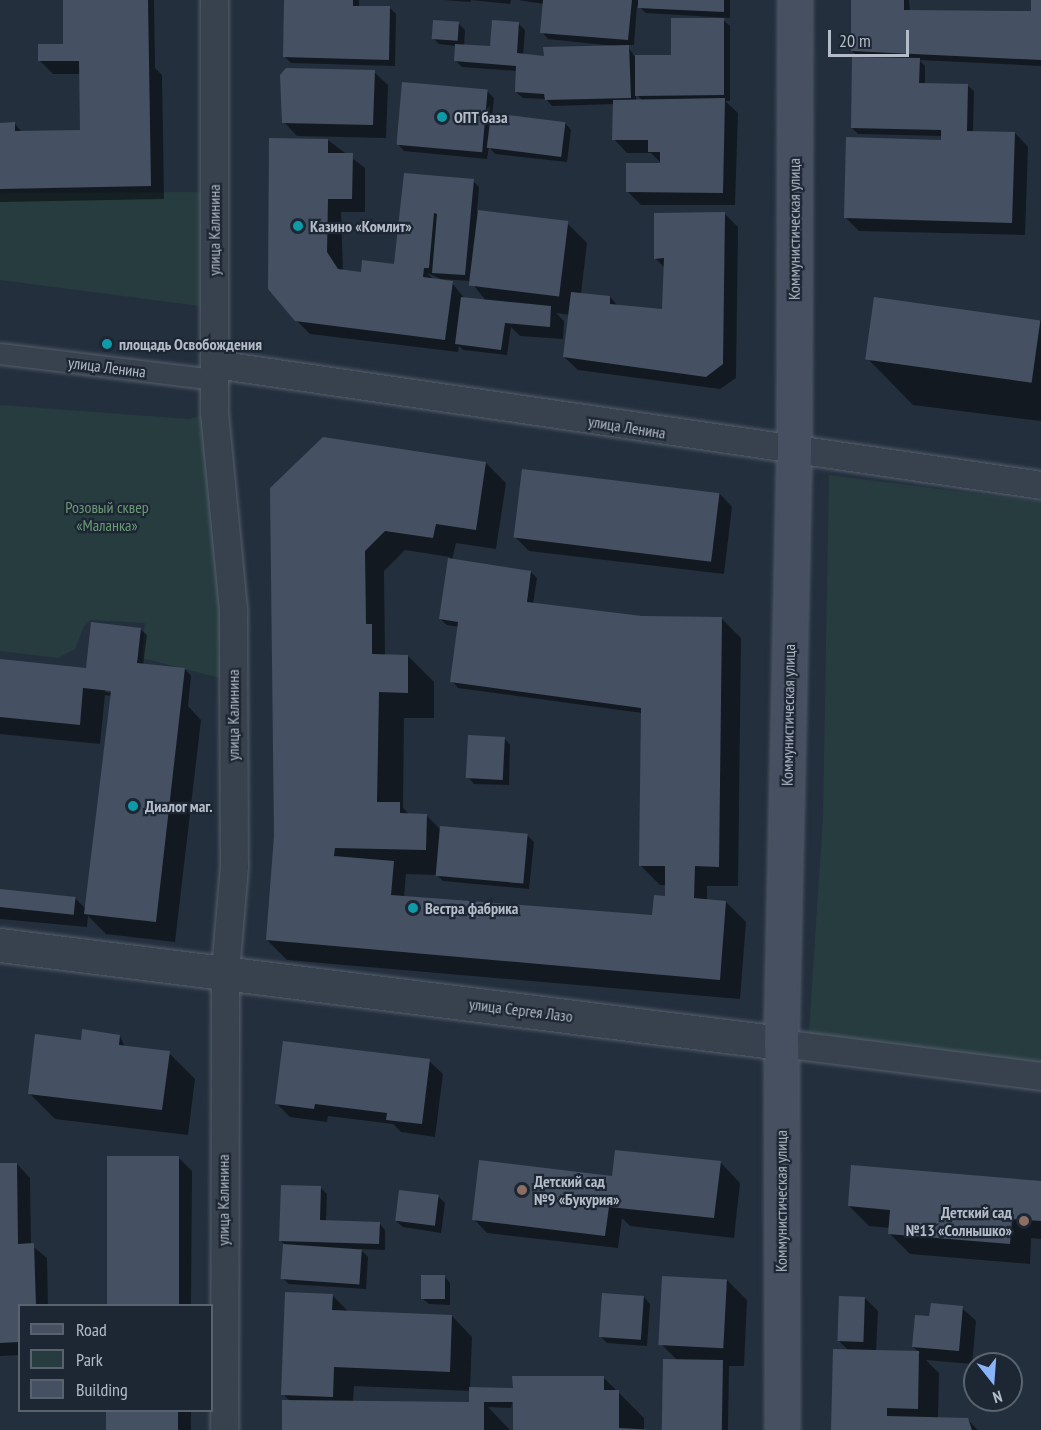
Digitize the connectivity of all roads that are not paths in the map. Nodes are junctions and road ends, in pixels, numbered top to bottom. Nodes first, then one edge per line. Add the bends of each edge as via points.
1 (214, 0) edge
2 (795, 0) edge
3 (0, 354) edge
4 (214, 372) junction
5 (794, 451) junction
6 (1041, 485) edge
7 (0, 945) edge
8 (225, 972) junction
9 (781, 1043) junction
10 (1041, 1076) edge
11 (224, 1430) edge
12 (782, 1430) edge

1 - 4 street, улица Калинина
2 - 5 main road, Коммунистическая улица
3 - 4 street, улица Ленина
4 - 5 street, улица Ленина
4 - 8 street, улица Калинина via 219,499 233,611 234,866
5 - 6 street, улица Ленина
5 - 9 main road, Коммунистическая улица
7 - 8 street, улица Сергея Лазо
8 - 9 street, улица Сергея Лазо
8 - 11 street, улица Калинина
9 - 10 street, улица Сергея Лазо
9 - 12 main road, Коммунистическая улица

